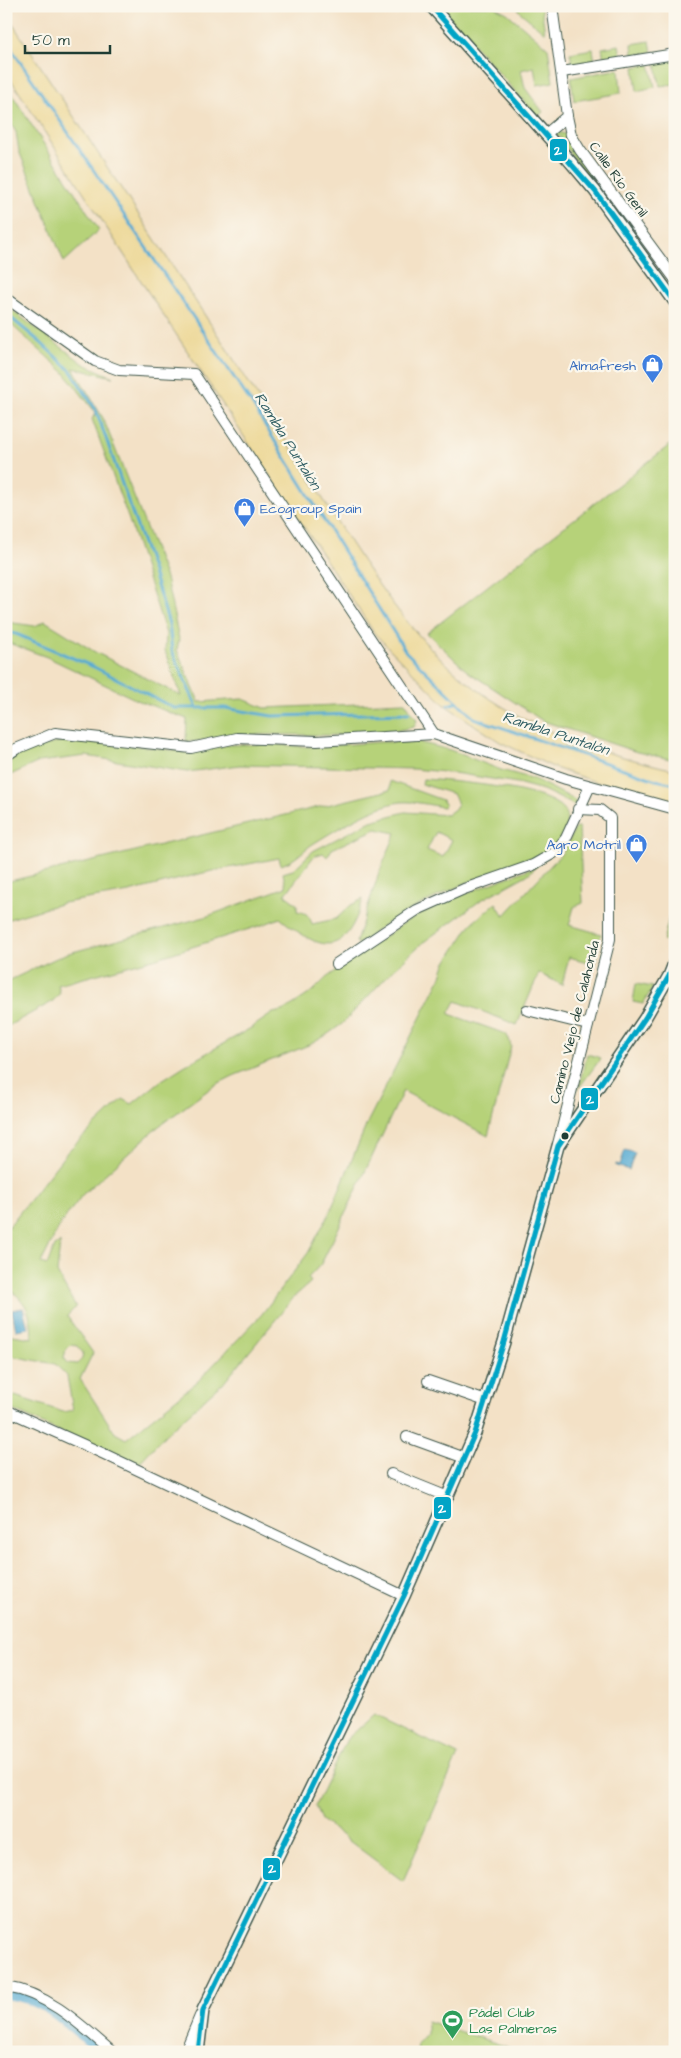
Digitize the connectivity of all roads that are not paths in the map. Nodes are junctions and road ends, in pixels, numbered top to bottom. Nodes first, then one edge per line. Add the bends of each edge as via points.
1 (431, 6) edge
2 (552, 6) edge
3 (675, 54) edge
4 (562, 72) junction
5 (567, 116) junction
6 (546, 134) junction
7 (675, 279) edge
8 (6, 298) edge
9 (674, 300) edge
10 (434, 734) junction
11 (6, 756) edge
12 (590, 786) junction
13 (578, 809) junction
14 (675, 809) edge
15 (675, 960) edge
16 (336, 964) dead end
17 (526, 1010) dead end
18 (588, 1025) junction
19 (558, 1146) junction
20 (428, 1381) dead end
21 (486, 1401) junction
22 (6, 1410) edge
23 (407, 1437) dead end
24 (464, 1458) junction
25 (391, 1474) dead end
26 (448, 1497) junction
27 (404, 1596) junction
28 (6, 1987) edge
29 (203, 2010) junction
30 (112, 2052) edge
31 (185, 2052) edge
32 (198, 2052) edge

1 - 6 street
2 - 4 street, Calle Río Genil
3 - 4 street
4 - 5 street, Calle Río Genil
5 - 6 street
5 - 7 street, Calle Río Genil via 571,135 580,150
6 - 9 street via 594,192
8 - 10 street via 95,361 119,370 194,374
10 - 11 street via 317,741 237,738 191,748 55,733
10 - 12 street
12 - 13 street
12 - 14 street
13 - 16 street via 566,838 554,853 532,865 417,910
13 - 18 street, Camino Viejo de Calahonda via 600,810 610,818 610,940
15 - 19 street via 645,1018
17 - 18 street
18 - 19 street, Camino Viejo de Calahonda
19 - 21 street
20 - 21 street
21 - 24 street
22 - 27 street
23 - 24 street
24 - 26 street
25 - 26 street
26 - 27 street
27 - 29 street
28 - 30 street via 24,1989 48,2001
29 - 31 street
29 - 32 street

